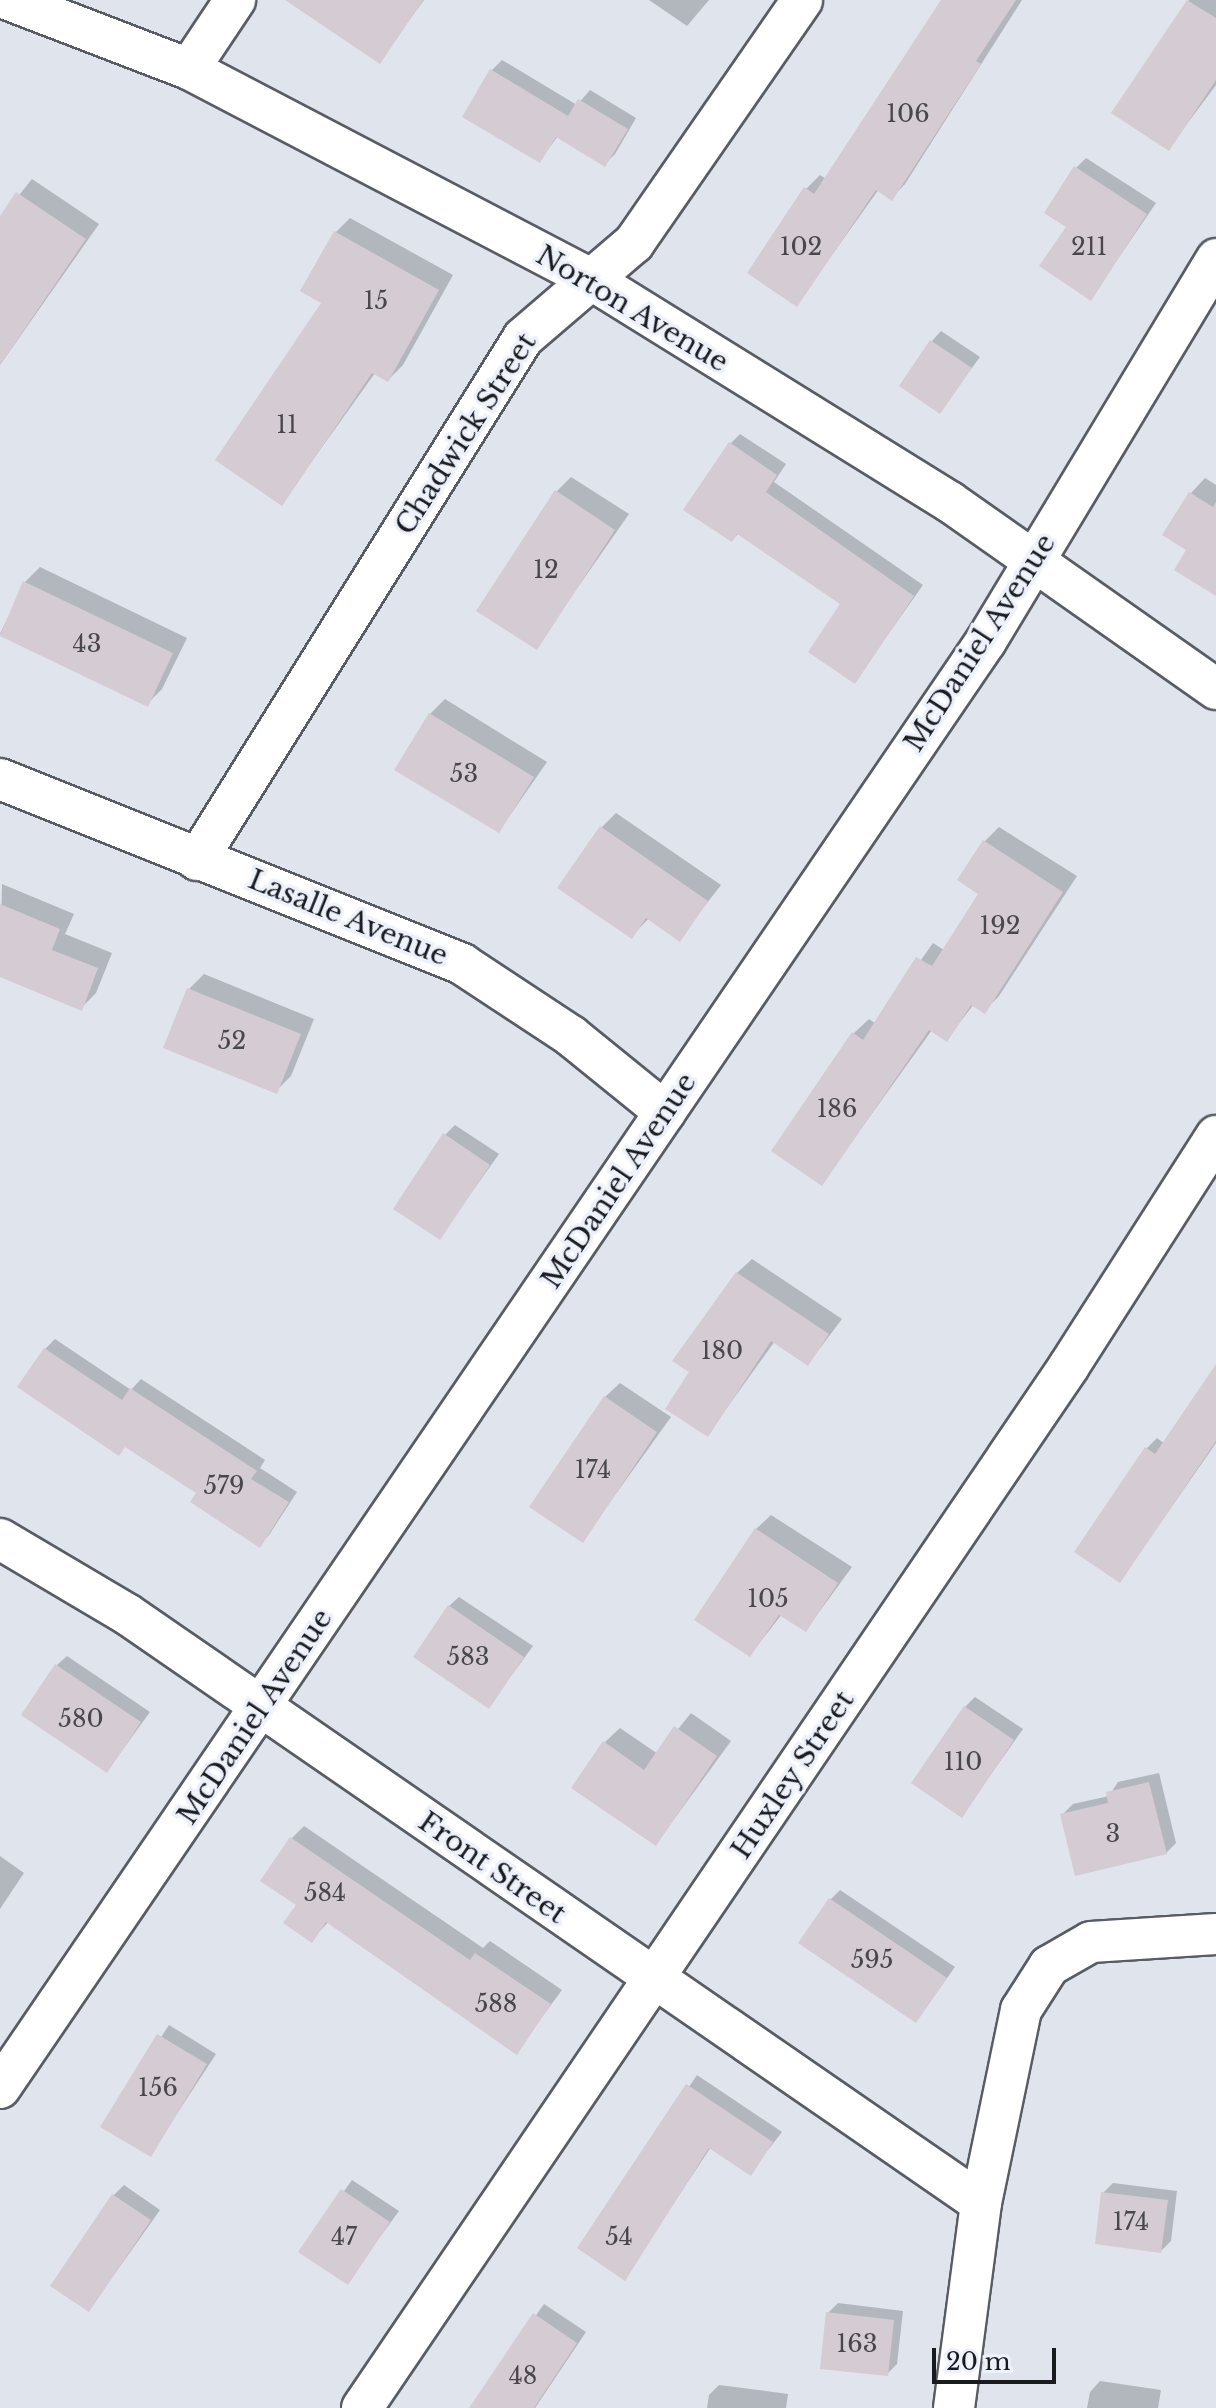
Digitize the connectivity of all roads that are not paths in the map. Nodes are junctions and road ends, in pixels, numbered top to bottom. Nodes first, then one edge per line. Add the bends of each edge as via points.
1 (235, 0) edge
2 (802, 0) edge
3 (9, 11) edge
4 (189, 69) junction
5 (1216, 259) edge
6 (592, 280) junction
7 (1035, 562) junction
8 (1216, 689) edge
9 (0, 779) edge
10 (197, 860) junction
11 (665, 1112) junction
12 (1216, 1136) edge
13 (0, 1539) edge
14 (261, 1708) junction
15 (1216, 1934) edge
16 (654, 1980) junction
17 (0, 2088) edge
18 (981, 2203) junction
19 (362, 2408) edge
20 (954, 2408) edge

1 - 4 street
2 - 6 street, Chadwick Street via 634,243
3 - 4 street, Norton Avenue
4 - 6 street, Norton Avenue
5 - 7 street, McDaniel Avenue
6 - 7 street, Norton Avenue via 950,502
6 - 10 street, Chadwick Street via 523,338
7 - 8 street, Norton Avenue
7 - 11 street, McDaniel Avenue
9 - 10 street, Lasalle Avenue
10 - 11 street, Lasalle Avenue via 462,964 571,1036
11 - 14 street, McDaniel Avenue
12 - 16 street, Huxley Street via 1069,1366
13 - 14 street, Front Street via 127,1614
14 - 16 street, Front Street
14 - 17 street, McDaniel Avenue
15 - 18 street via 1091,1942 1049,1966 1021,2010
16 - 18 street, Front Street
16 - 19 street, Huxley Street
18 - 20 street

